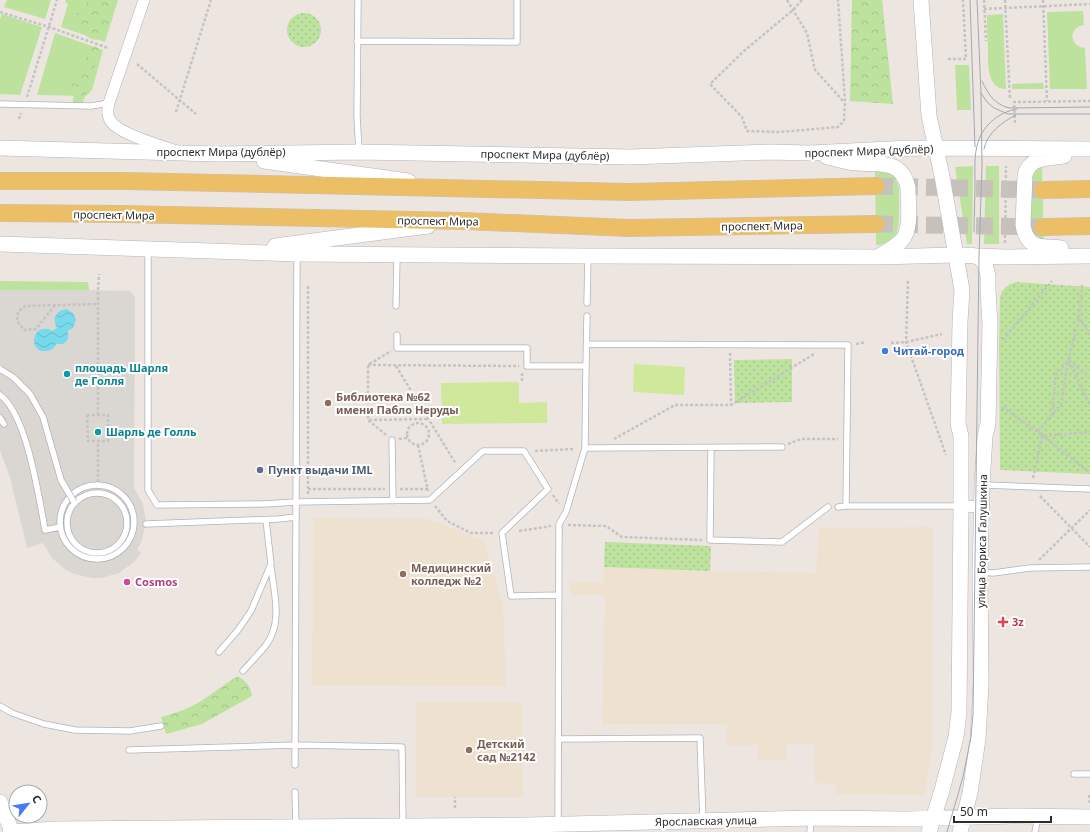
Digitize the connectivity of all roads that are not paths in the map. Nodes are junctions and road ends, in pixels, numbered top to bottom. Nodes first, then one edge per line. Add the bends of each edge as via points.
1 (144, 0) edge
2 (358, 0) edge
3 (517, 0) edge
4 (921, 0) edge
5 (357, 41) junction
6 (109, 102) junction
7 (0, 104) edge
8 (0, 148) edge
9 (936, 149) junction
10 (1090, 150) edge
11 (359, 152) junction
12 (182, 153) junction
13 (810, 153) junction
14 (216, 154) junction
15 (0, 180) edge
16 (876, 186) tunnel mouth
17 (463, 189) junction
18 (1090, 189) edge
19 (1042, 190) tunnel mouth
20 (0, 213) edge
21 (464, 221) junction
22 (876, 224) tunnel mouth
23 (1090, 226) edge
24 (1043, 227) tunnel mouth
25 (0, 244) edge
26 (955, 248) junction
27 (148, 249) junction
28 (1005, 251) junction
29 (231, 252) junction
30 (297, 254) junction
31 (396, 255) junction
32 (1090, 255) edge
33 (588, 256) junction
34 (878, 256) junction
35 (974, 256) junction
36 (988, 290) junction
37 (587, 303) dead end
38 (396, 306) dead end
39 (587, 316) dead end
40 (396, 334) dead end
41 (587, 344) junction
42 (586, 366) junction
43 (0, 369) edge
44 (0, 395) edge
45 (0, 418) edge
46 (4, 424) dead end
47 (392, 440) road end
48 (782, 447) road end
49 (585, 448) junction
50 (711, 448) junction
51 (982, 485) junction
52 (1090, 489) edge
53 (393, 501) junction
54 (74, 502) junction
55 (296, 502) junction
56 (846, 506) junction
57 (961, 506) junction
58 (828, 507) dead end
59 (838, 507) dead end
60 (982, 507) junction
61 (296, 518) junction
62 (266, 520) junction
63 (146, 524) dead end
64 (60, 527) junction
65 (271, 564) junction
66 (1090, 568) edge
67 (980, 572) junction
68 (559, 595) junction
69 (219, 652) dead end
70 (243, 671) dead end
71 (0, 706) edge
72 (161, 726) dead end
73 (558, 739) junction
74 (295, 745) junction
75 (129, 750) dead end
76 (295, 765) dead end
77 (1074, 774) dead end
78 (1090, 774) edge
79 (295, 792) dead end
80 (0, 802) edge
81 (1038, 816) junction
82 (964, 817) junction
83 (1090, 817) edge
84 (703, 821) junction
85 (558, 824) junction
86 (811, 825) edge
87 (931, 825) edge
88 (403, 826) junction
89 (294, 828) edge
90 (528, 828) edge
91 (438, 829) edge
92 (12, 832) edge
93 (960, 832) edge
94 (1035, 832) edge

1 - 6 street
2 - 5 lane
3 - 5 lane via 517,42
4 - 9 main road, улица Бориса Галушкина via 929,116
5 - 11 lane
6 - 7 lane via 91,106
6 - 12 street via 108,118 115,127
8 - 12 main road, проспект Мира (дублёр)
9 - 10 main road, проспект Мира (дублёр)
9 - 13 main road, проспект Мира (дублёр)
9 - 26 main road, улица Бориса Галушкина
10 - 32 main road via 1039,160 1027,168 1023,225 1024,232 1032,244
11 - 13 main road, проспект Мира (дублёр) via 630,157
11 - 14 main road, проспект Мира (дублёр)
12 - 14 main road, проспект Мира (дублёр)
13 - 34 main road via 858,164 886,164 896,168 904,176 908,188 907,231 899,243
14 - 17 main road
15 - 17 main road
16 - 17 main road via 629,192
18 - 19 main road
20 - 21 main road, проспект Мира
21 - 22 main road, проспект Мира via 629,228
21 - 29 main road
23 - 24 main road
25 - 27 main road
26 - 34 main road
26 - 35 main road
26 - 57 main road, улица Бориса Галушкина via 962,290 958,424 961,436
27 - 29 main road
27 - 55 lane via 148,490 157,504
28 - 32 main road
28 - 35 main road
28 - 36 main road via 991,267
29 - 30 main road
30 - 31 main road
30 - 55 lane
31 - 33 main road
31 - 38 lane
33 - 34 main road
33 - 37 lane
35 - 36 main road, улица Бориса Галушкина via 983,261 986,268
36 - 51 main road, улица Бориса Галушкина via 988,423
39 - 41 lane
40 - 42 lane via 397,348 527,348 527,366
41 - 42 lane
41 - 56 lane via 848,344
42 - 49 lane
43 - 54 lane, bridge via 13,377 30,394 43,417 61,480
44 - 64 lane via 5,398 18,419 30,455 45,530
45 - 46 lane
47 - 53 lane
48 - 50 lane
49 - 50 lane
49 - 68 lane via 566,512 559,524
50 - 58 lane via 710,540 782,542
51 - 52 lane
51 - 60 main road, улица Бориса Галушкина
53 - 55 lane
53 - 68 lane via 430,500 483,452 524,451 548,489 502,533 511,596
54 - 54 lane via 85,494 98,492 117,500 125,510 127,524 123,537 108,551 88,552 76,545 68,534 66,520
55 - 61 lane
56 - 57 lane
56 - 59 lane
57 - 60 street
57 - 87 main road, улица Бориса Галушкина via 959,712 956,737
60 - 67 main road, улица Бориса Галушкина
61 - 62 lane
61 - 74 lane
62 - 63 lane
62 - 65 lane
64 - 64 lane via 62,535 73,550 80,555 98,559 115,554 128,542 132,533 133,516 120,493 104,486 87,486 66,501 62,509
65 - 69 lane via 251,611
65 - 70 lane via 276,609 275,627 267,644
66 - 67 lane via 1030,568
67 - 82 main road, улица Бориса Галушкина via 981,684 978,739
68 - 73 lane
71 - 72 lane via 44,724 76,730 130,731
73 - 84 lane via 700,738
73 - 85 lane
74 - 75 lane
74 - 76 lane
74 - 88 lane via 402,747
77 - 78 lane
79 - 89 lane
80 - 92 main road
81 - 82 main road, Ярославская улица
81 - 83 main road, Ярославская улица
81 - 94 lane
82 - 87 main road, Ярославская улица
82 - 93 main road, улица Бориса Галушкина
84 - 85 main road, Ярославская улица
84 - 86 main road, Ярославская улица
85 - 90 main road, Ярославская улица
86 - 87 main road, Ярославская улица via 905,819
88 - 89 main road, Ярославская улица
88 - 91 main road, Ярославская улица
89 - 92 main road, Ярославская улица via 56,829
90 - 91 main road, Ярославская улица

